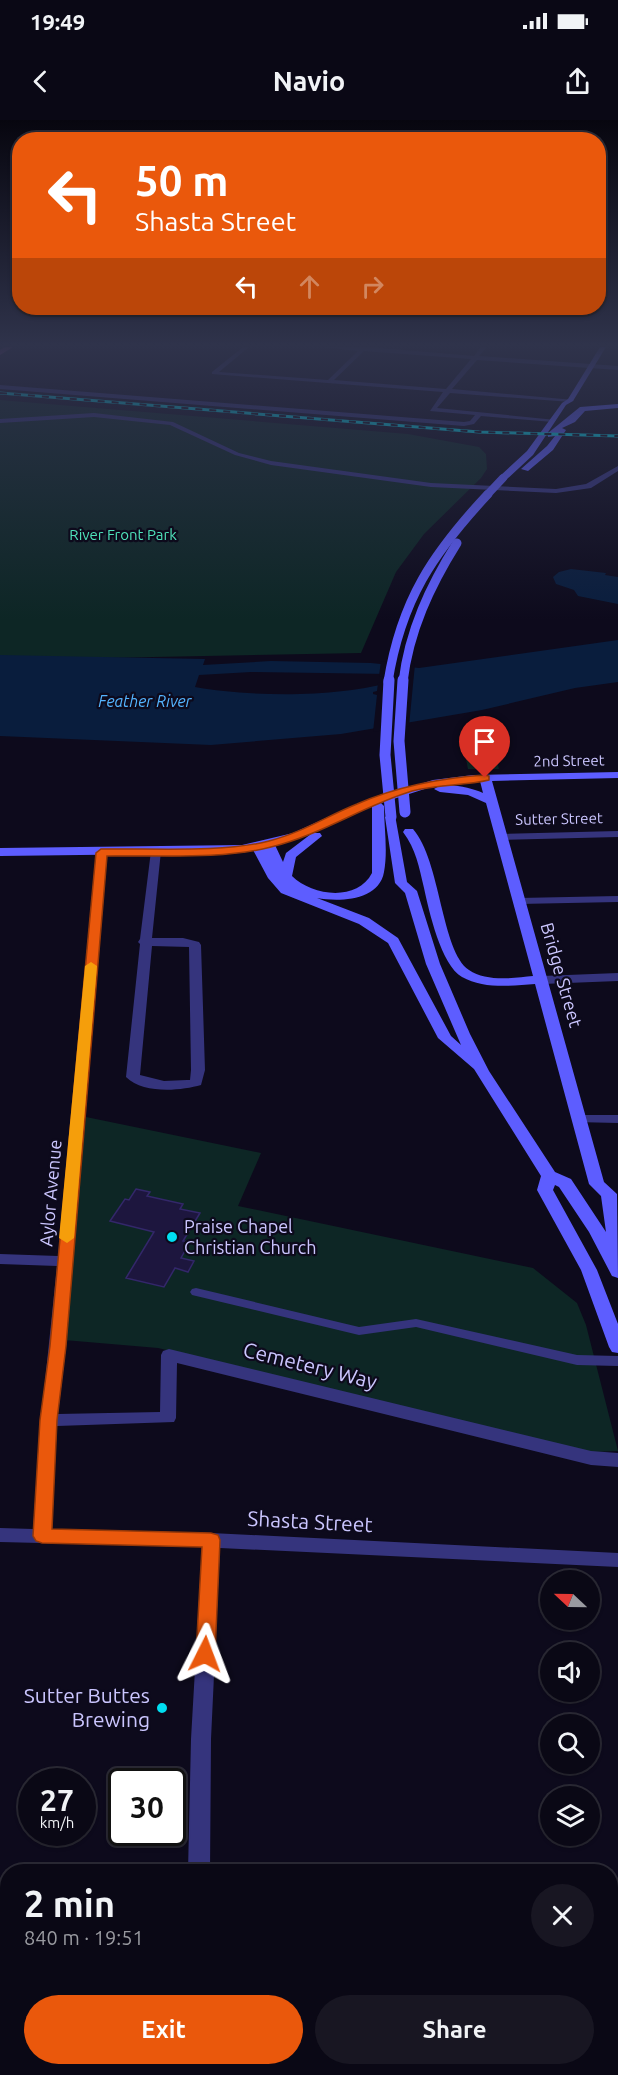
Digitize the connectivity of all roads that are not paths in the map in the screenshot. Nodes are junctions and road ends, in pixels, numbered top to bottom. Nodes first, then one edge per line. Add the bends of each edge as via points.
1 (205, 438) edge
2 (541, 438) edge
3 (557, 438) edge
4 (618, 468) edge
5 (618, 775) edge
6 (485, 778) junction
7 (385, 779) junction
8 (391, 795) junction
9 (492, 801) junction
10 (332, 820) junction
11 (409, 832) junction
12 (618, 834) edge
13 (501, 837) junction
14 (263, 846) junction
15 (156, 851) junction
16 (0, 852) edge
17 (101, 853) junction
18 (286, 875) junction
19 (411, 891) junction
20 (618, 899) edge
21 (519, 901) junction
22 (144, 942) junction
23 (618, 977) edge
24 (542, 980) junction
25 (482, 1071) junction
26 (580, 1119) junction
27 (618, 1119) edge
28 (549, 1176) junction
29 (0, 1259) edge
30 (65, 1261) junction
31 (617, 1269) edge
32 (196, 1292) dead end
33 (618, 1347) edge
34 (618, 1361) edge
35 (49, 1420) junction
36 (618, 1460) edge
37 (0, 1535) edge
38 (42, 1536) junction
39 (211, 1540) junction
40 (618, 1560) edge
41 (199, 1864) edge

1 - 4 street via 237,454 271,463 431,485 564,490 588,486
2 - 7 main road, bridge via 448,538 406,608 392,660 383,746
3 - 11 main road, bridge via 476,519 433,580 417,616 406,661 398,746
5 - 6 main road, 2nd Street
6 - 8 main road via 444,781
6 - 9 main road, Bridge Street
7 - 18 main road via 378,806 378,873 373,883 364,890 343,895 321,894 294,886
7 - 19 main road, bridge via 401,883
8 - 9 main road via 455,789
8 - 10 main road
9 - 13 main road, Bridge Street
10 - 14 main road
10 - 18 main road via 292,853 286,863
11 - 19 main road via 418,882
11 - 24 main road via 419,842 433,900 456,966 466,974 484,979
12 - 13 street, Sutter Street
13 - 21 main road, Bridge Street
14 - 15 main road
14 - 18 main road
14 - 25 main road via 274,878 285,890 364,921 390,938 444,1038
15 - 17 main road
15 - 22 street
16 - 17 main road
17 - 30 street, Aylor Avenue
19 - 25 main road via 442,990
20 - 21 street
21 - 24 main road, Bridge Street
22 - 22 street via 139,1042 133,1077 144,1083 186,1086 196,1082 198,1070 195,945
23 - 24 street
24 - 26 main road, Bridge Street
25 - 28 main road
26 - 27 street
26 - 31 main road, Bridge Street via 597,1184 609,1194
28 - 31 main road via 565,1183
28 - 33 main road via 545,1190 589,1270
29 - 30 street
30 - 35 street, Aylor Avenue
32 - 34 street via 359,1331 416,1323 577,1360
35 - 36 street, Cemetery Way via 168,1418 169,1355 591,1458
35 - 38 street, Aylor Avenue
37 - 38 street, Shasta Street
38 - 39 street, Shasta Street
39 - 40 street, Shasta Street
39 - 41 street

